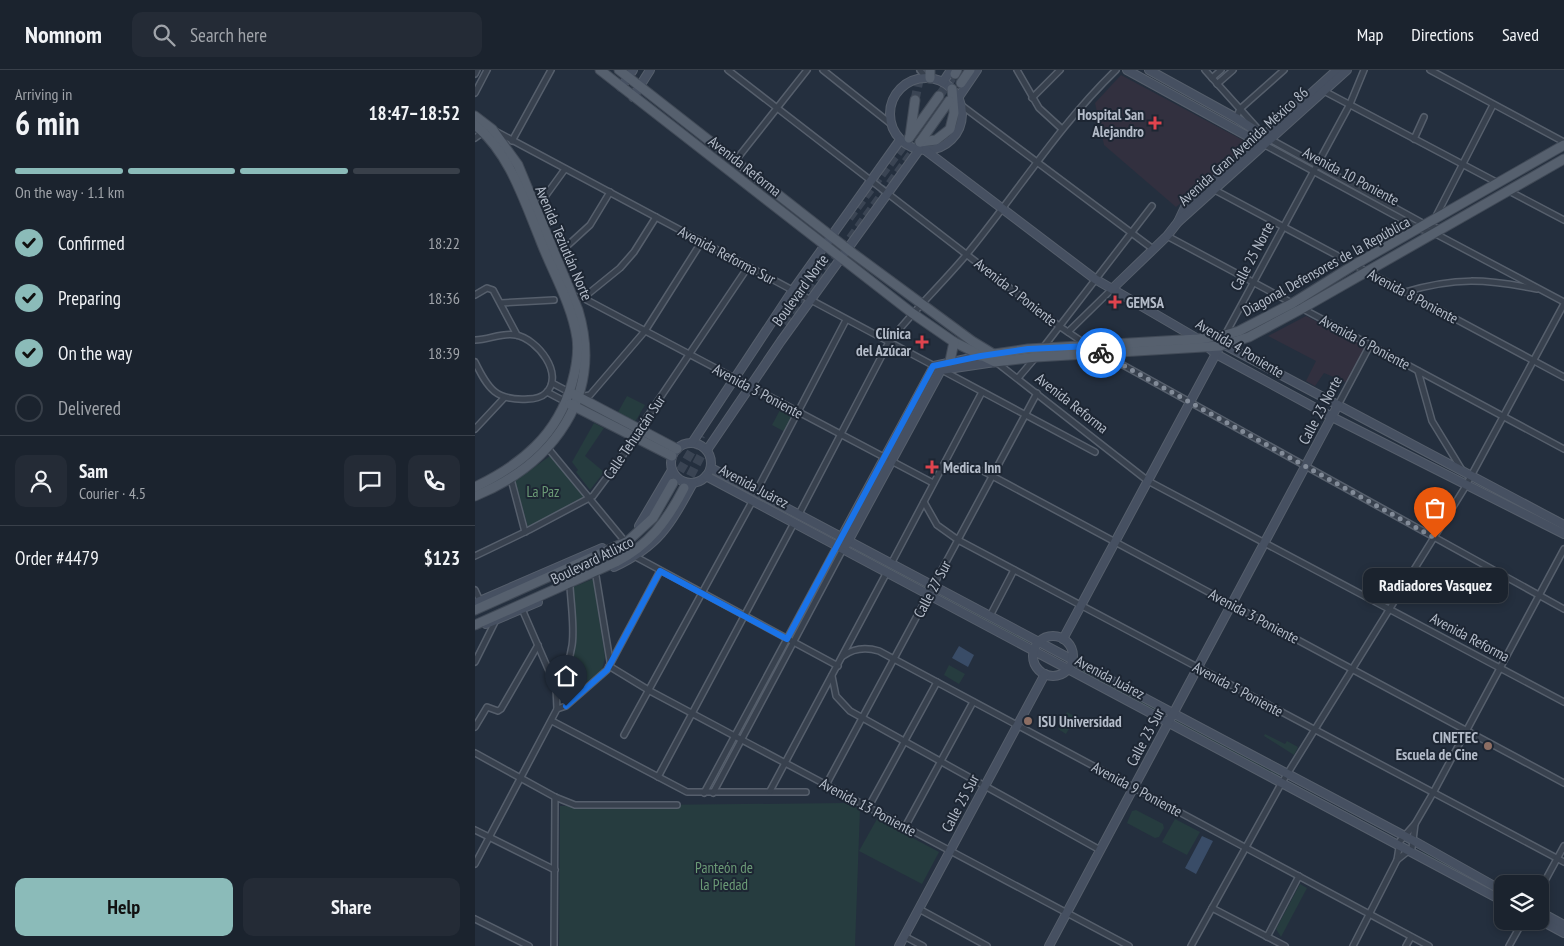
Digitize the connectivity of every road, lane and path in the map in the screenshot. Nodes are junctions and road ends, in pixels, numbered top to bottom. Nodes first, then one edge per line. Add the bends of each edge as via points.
1 (477, 70) edge
2 (487, 70) edge
3 (551, 70) edge
4 (600, 70) edge
5 (619, 70) edge
6 (728, 70) edge
7 (807, 70) edge
8 (823, 70) edge
9 (918, 70) edge
10 (937, 70) edge
11 (970, 70) edge
12 (977, 70) edge
13 (1017, 70) edge
14 (1060, 70) edge
15 (1116, 70) edge
16 (1127, 70) edge
17 (1149, 70) edge
18 (1205, 70) edge
19 (1221, 70) edge
20 (1233, 70) edge
21 (1284, 70) edge
22 (1337, 70) edge
23 (1347, 70) edge
24 (1364, 70) edge
25 (1430, 70) edge
26 (954, 71) edge
27 (651, 72) edge
28 (475, 74) edge
29 (630, 74) edge
30 (930, 78) edge
31 (1212, 78) junction
32 (961, 83) dead end
33 (1217, 84) junction
34 (621, 87) junction
35 (640, 87) junction
36 (952, 89) junction
37 (1322, 90) junction
38 (475, 93) edge
39 (633, 96) junction
40 (939, 96) tunnel mouth
41 (1032, 98) junction
42 (915, 100) tunnel mouth
43 (949, 101) tunnel mouth
44 (960, 101) junction
45 (1350, 104) junction
46 (1493, 105) junction
47 (777, 108) junction
48 (1240, 109) junction
49 (475, 116) edge
50 (1424, 117) dead end
51 (1236, 118) junction
52 (891, 124) junction
53 (475, 125) edge
54 (1062, 129) junction
55 (487, 130) junction
56 (705, 137) junction
57 (475, 138) edge
58 (906, 138) junction
59 (1414, 139) junction
60 (1265, 140) junction
61 (512, 141) junction
62 (1564, 144) edge
63 (698, 146) junction
64 (921, 147) junction
65 (1564, 159) edge
66 (736, 160) junction
67 (1038, 161) junction
68 (1462, 164) junction
69 (565, 169) junction
70 (1315, 169) junction
71 (870, 180) junction
72 (1499, 183) junction
73 (1212, 188) junction
74 (1509, 191) junction
75 (610, 192) junction
76 (888, 194) junction
77 (1152, 206) dead end
78 (1001, 209) junction
79 (532, 212) junction
80 (656, 216) junction
81 (1564, 220) edge
82 (1427, 225) junction
83 (1284, 227) junction
84 (1437, 231) junction
85 (1131, 232) junction
86 (830, 236) junction
87 (1167, 236) junction
88 (701, 241) junction
89 (825, 244) junction
90 (847, 249) junction
91 (1153, 249) junction
92 (967, 254) junction
93 (555, 257) junction
94 (841, 257) junction
95 (1355, 265) junction
96 (747, 267) junction
97 (1366, 271) junction
98 (1095, 279) junction
99 (1254, 282) junction
100 (793, 290) junction
101 (1112, 290) junction
102 (1543, 290) junction
103 (1405, 292) junction
104 (475, 295) edge
105 (563, 298) junction
106 (583, 298) junction
107 (810, 300) junction
108 (501, 303) junction
109 (1293, 303) junction
110 (1564, 303) edge
111 (922, 304) junction
112 (1303, 308) junction
113 (912, 313) junction
114 (845, 320) junction
115 (1059, 326) junction
116 (645, 331) junction
117 (1068, 332) junction
118 (517, 335) junction
119 (1198, 339) junction
120 (475, 340) edge
121 (889, 342) junction
122 (954, 342) junction
123 (1222, 345) junction
124 (1370, 345) junction
125 (1089, 346) junction
126 (1208, 347) junction
127 (1043, 348) junction
128 (1102, 353) junction
129 (688, 354) junction
130 (981, 356) junction
131 (994, 358) junction
132 (1036, 358) junction
133 (1005, 360) joint
134 (950, 361) junction
135 (1533, 361) junction
136 (475, 362) edge
137 (933, 366) junction
138 (941, 370) junction
139 (1418, 371) junction
140 (1564, 377) edge
141 (1018, 378) junction
142 (734, 379) junction
143 (552, 383) junction
144 (749, 387) junction
145 (547, 392) junction
146 (982, 392) junction
147 (1037, 393) junction
148 (504, 398) junction
149 (572, 399) junction
150 (1189, 403) junction
151 (1338, 405) junction
152 (799, 413) junction
153 (1025, 415) junction
154 (1332, 417) junction
155 (1503, 417) junction
156 (475, 429) edge
157 (637, 433) junction
158 (841, 435) junction
159 (692, 443) junction
160 (545, 445) junction
161 (1564, 449) edge
162 (707, 450) junction
163 (675, 452) junction
164 (1095, 452) dead end
165 (887, 460) junction
166 (1305, 467) junction
167 (711, 468) junction
168 (672, 470) junction
169 (940, 470) junction
170 (1463, 471) junction
171 (706, 476) junction
172 (993, 476) junction
173 (1471, 476) junction
174 (511, 479) junction
175 (1148, 481) junction
176 (673, 483) tunnel mouth
177 (693, 483) junction
178 (933, 483) junction
179 (1467, 484) junction
180 (475, 487) edge
181 (683, 488) tunnel mouth
182 (756, 492) junction
183 (475, 496) edge
184 (590, 499) junction
185 (753, 500) junction
186 (924, 502) junction
187 (799, 514) junction
188 (794, 523) junction
189 (1564, 524) edge
190 (525, 532) junction
191 (1564, 534) edge
192 (1435, 538) junction
193 (623, 539) junction
194 (845, 539) junction
195 (959, 540) junction
196 (1115, 542) junction
197 (1265, 542) junction
198 (840, 547) junction
199 (1564, 549) edge
200 (475, 556) edge
201 (636, 557) junction
202 (891, 564) junction
203 (1015, 570) junction
204 (660, 571) junction
205 (887, 572) junction
206 (596, 576) junction
207 (934, 586) junction
208 (570, 587) junction
209 (475, 590) edge
210 (702, 594) junction
211 (1540, 595) junction
212 (929, 596) junction
213 (477, 602) edge
214 (1232, 604) junction
215 (1081, 605) junction
216 (522, 609) junction
217 (1564, 609) edge
218 (475, 610) edge
219 (1390, 610) junction
220 (744, 616) junction
221 (990, 616) junction
222 (496, 620) junction
223 (475, 627) edge
224 (787, 639) junction
225 (1063, 639) junction
226 (793, 642) junction
227 (1039, 642) junction
228 (538, 645) junction
229 (1033, 652) junction
230 (843, 656) junction
231 (895, 660) junction
232 (1072, 660) junction
233 (475, 662) edge
234 (610, 664) junction
235 (837, 666) junction
236 (1198, 668) junction
237 (1500, 668) junction
238 (1352, 669) junction
239 (1067, 670) junction
240 (1045, 674) junction
241 (832, 676) junction
242 (937, 682) junction
243 (556, 687) junction
244 (650, 691) junction
245 (973, 702) junction
246 (1564, 702) edge
247 (557, 709) junction
248 (692, 713) junction
249 (1173, 714) junction
250 (863, 719) junction
251 (552, 721) junction
252 (1168, 724) junction
253 (1017, 725) junction
254 (475, 727) edge
255 (1315, 729) junction
256 (1467, 732) junction
257 (624, 734) dead end
258 (735, 735) junction
259 (742, 739) junction
260 (905, 740) junction
261 (475, 753) edge
262 (942, 760) junction
263 (784, 762) junction
264 (1287, 775) junction
265 (658, 777) junction
266 (521, 778) junction
267 (1564, 783) edge
268 (1281, 784) junction
269 (826, 785) junction
270 (985, 785) junction
271 (1134, 788) junction
272 (770, 791) junction
273 (806, 792) dead end
274 (704, 793) junction
275 (713, 793) junction
276 (1433, 793) junction
277 (555, 797) junction
278 (677, 805) dead end
279 (868, 808) junction
280 (1415, 824) junction
281 (905, 828) junction
282 (475, 830) edge
283 (1403, 836) junction
284 (489, 837) junction
285 (1414, 841) junction
286 (1564, 846) edge
287 (1245, 847) junction
288 (1398, 847) junction
289 (1100, 850) junction
290 (950, 851) junction
291 (1409, 852) junction
292 (1557, 859) junction
293 (1397, 860) junction
294 (1564, 862) edge
295 (475, 864) edge
296 (555, 870) junction
297 (1548, 875) edge
298 (1299, 876) junction
299 (1494, 886) edge
300 (1494, 896) edge
301 (1212, 908) junction
302 (919, 909) junction
303 (1067, 913) junction
304 (1370, 914) junction
305 (1549, 917) edge
306 (475, 919) edge
307 (1549, 925) edge
308 (1564, 925) edge
309 (1518, 930) edge
310 (1564, 933) edge
311 (905, 936) junction
312 (1267, 936) junction
313 (1411, 937) junction
314 (976, 943) edge
315 (529, 946) edge
316 (554, 946) edge
317 (899, 946) edge
318 (923, 946) edge
319 (987, 946) edge
320 (1049, 946) edge
321 (1129, 946) edge
322 (1191, 946) edge
323 (1285, 946) edge
324 (1353, 946) edge
325 (1406, 946) edge
326 (1429, 946) edge
327 (1509, 946) edge

1 - 28 street
2 - 38 street
3 - 61 street
4 - 34 main road, Avenida Reforma
5 - 29 main road, Avenida Reforma
6 - 47 street, Avenida 2 Poniente
7 - 47 street
8 - 52 street
9 - 30 main road
10 - 30 main road
11 - 32 main road
12 - 44 main road
13 - 41 street
14 - 41 street
15 - 54 street
16 - 60 main road, Avenida 10 Poniente
17 - 51 main road, Avenida 10 Poniente
18 - 31 street
19 - 31 street
20 - 33 street
21 - 48 street
22 - 37 main road, Avenida Gran Avenida México 86
23 - 37 main road, Avenida Gran Avenida México 86
24 - 45 street, Calle 25 Norte
25 - 46 street
26 - 30 main road
27 - 35 main road
29 - 34 main road
29 - 35 main road, Avenida Reforma
30 - 36 main road
30 - 52 main road via 908,83 894,96
31 - 33 street
33 - 48 street
34 - 39 main road, Avenida Reforma
35 - 39 main road
35 - 56 main road, Avenida Reforma
36 - 44 main road
36 - 64 main road via 954,113 950,129
37 - 45 street
37 - 60 main road, Avenida Gran Avenida México 86
39 - 63 main road, Avenida Reforma
40 - 58 main road, Boulevard Norte
41 - 54 street
42 - 58 main road
43 - 64 main road, Boulevard Norte
44 - 64 main road via 960,126 954,136 946,144
44 - 67 street
45 - 59 street
45 - 70 street, Calle 25 Norte
46 - 62 street
46 - 68 street
47 - 66 street
47 - 71 street, Avenida 2 Poniente
48 - 51 street
48 - 60 street
49 - 55 main road, Avenida Teziutlán Norte
50 - 59 street
51 - 60 main road, Avenida 10 Poniente
52 - 58 main road
53 - 55 main road, Avenida Teziutlán Norte
54 - 67 street
55 - 57 street
55 - 61 street, Avenida Reforma Sur
55 - 79 main road, Avenida Teziutlán Norte via 517,165
56 - 63 main road
56 - 66 main road, Avenida Reforma
58 - 64 main road
58 - 71 main road, Boulevard Norte
59 - 68 street
60 - 70 street, Avenida 10 Poniente
60 - 73 main road, Avenida Gran Avenida México 86
61 - 69 street, Avenida Reforma Sur
62 - 72 main road, Diagonal Defensores de la República
63 - 89 main road, Avenida Reforma
64 - 76 main road, Boulevard Norte
64 - 78 main road, Avenida 4 Poniente
65 - 74 main road, Diagonal Defensores de la República
66 - 86 main road, Avenida Reforma
67 - 78 street
67 - 85 street
68 - 72 street
68 - 82 street
69 - 75 street, Avenida Reforma Sur
69 - 79 street
70 - 82 street, Avenida 10 Poniente
70 - 83 street, Calle 25 Norte
71 - 76 street, Avenida 2 Poniente
71 - 86 main road, Boulevard Norte
72 - 82 main road, Diagonal Defensores de la República
73 - 83 street, Avenida 8 Poniente
73 - 87 main road, Avenida Gran Avenida México 86 via 1185,207
74 - 81 street
74 - 84 main road, Diagonal Defensores de la República
75 - 80 street, Avenida Reforma Sur
75 - 93 street via 590,225
76 - 90 main road, Boulevard Norte
76 - 92 street, Avenida 2 Poniente
77 - 85 street
78 - 92 street
78 - 98 main road, Avenida 4 Poniente
79 - 93 main road, Avenida Teziutlán Norte
79 - 105 main road, Avenida Teziutlán Norte
80 - 88 street, Avenida Reforma Sur
80 - 106 street via 639,245 620,268
82 - 84 street, Avenida 10 Poniente
82 - 95 main road, Diagonal Defensores de la República
83 - 95 street, Avenida 8 Poniente
83 - 99 street, Calle 25 Norte
84 - 97 main road, Diagonal Defensores de la República
84 - 102 street, Avenida 10 Poniente
85 - 91 street
85 - 98 street
86 - 89 main road, Boulevard Norte
86 - 90 main road, Avenida Reforma
87 - 91 main road, Avenida Gran Avenida México 86
87 - 99 street, Avenida 6 Poniente
88 - 96 street, Avenida Reforma Sur
88 - 116 street
89 - 94 main road, Avenida Reforma
89 - 100 main road, Boulevard Norte
90 - 94 main road, Boulevard Norte
90 - 111 main road, Avenida Reforma
91 - 101 main road, Avenida Gran Avenida México 86
92 - 111 street
92 - 115 street, Avenida 2 Poniente
93 - 105 main road, Avenida Teziutlán Norte
94 - 107 main road, Boulevard Norte
94 - 113 main road, Avenida Reforma
95 - 97 street, Avenida 8 Poniente
95 - 109 main road, Diagonal Defensores de la República
96 - 100 street, Avenida Reforma Sur
96 - 129 street, Calle Tehuacán Sur
97 - 103 street, Avenida 8 Poniente
97 - 112 main road, Diagonal Defensores de la República
98 - 101 main road, Avenida 4 Poniente
98 - 115 street
99 - 109 street, Avenida 6 Poniente
99 - 123 street, Calle 25 Norte
100 - 107 street, Avenida Reforma Sur
100 - 142 main road, Boulevard Norte
101 - 117 street, Avenida Gran Avenida México 86
101 - 119 main road, Avenida 4 Poniente
102 - 103 street via 1470,280 1432,284
102 - 110 street, Avenida 10 Poniente
103 - 135 street, Avenida 8 Poniente
104 - 108 street via 490,288
105 - 106 street, Avenida 3 Poniente
105 - 108 street, Avenida 3 Poniente
105 - 149 main road, Avenida Teziutlán Norte via 581,321 585,345 585,370
106 - 116 street, Avenida 3 Poniente
107 - 114 street, Avenida Reforma Sur
107 - 144 main road, Boulevard Norte
108 - 118 street
109 - 112 street, Avenida 6 Poniente
109 - 123 main road, Diagonal Defensores de la República
110 - 135 street
111 - 113 street
111 - 131 main road, Avenida Reforma
112 - 123 main road, Diagonal Defensores de la República via 1249,337
112 - 124 street, Avenida 6 Poniente
113 - 121 street
113 - 122 main road, Avenida Reforma
114 - 121 street, Avenida Reforma Sur
114 - 152 street
115 - 117 street, Avenida 2 Poniente
115 - 127 street
116 - 129 street, Avenida 3 Poniente
116 - 149 street via 590,394
117 - 125 street, Avenida 2 Poniente
118 - 120 street
118 - 143 street via 541,350 551,370
119 - 123 main road, Diagonal Defensores de la República via 1213,337
119 - 125 main road, Diagonal Defensores de la República
119 - 126 main road, Avenida 4 Poniente
121 - 137 street, Avenida Reforma Sur
121 - 158 street
122 - 130 main road, Avenida Reforma
122 - 134 main road
123 - 126 main road, Diagonal Defensores de la República
123 - 150 main road, Calle 25 Norte
123 - 151 main road, Avenida 4 Poniente
123 - 154 main road, Avenida 4 Poniente
124 - 139 street, Avenida 6 Poniente
124 - 151 street, Calle 23 Norte
125 - 127 main road, Diagonal Defensores de la República
125 - 128 street, Avenida 2 Poniente
126 - 128 main road, Diagonal Defensores de la República
127 - 131 main road, Diagonal Defensores de la República
127 - 132 street
128 - 132 main road, Diagonal Defensores de la República
128 - 150 street, Avenida 2 Poniente
129 - 142 street, Avenida 3 Poniente
129 - 157 street, Calle Tehuacán Sur
130 - 131 main road, Diagonal Defensores de la República
130 - 134 main road, Diagonal Defensores de la República
131 - 133 main road, Avenida Reforma
131 - 138 main road, Diagonal Defensores de la República
131 - 141 street, Avenida Reforma
132 - 133 main road, Diagonal Defensores de la República
132 - 141 street
134 - 137 main road, Diagonal Defensores de la República
135 - 140 street, Avenida 8 Poniente
135 - 155 street
136 - 148 street via 487,384
137 - 138 street, Avenida Reforma Sur
137 - 165 main road
138 - 146 street, Avenida Reforma Sur
138 - 165 main road
139 - 155 street, Avenida 6 Poniente
139 - 170 street via 1432,421
141 - 147 street, Avenida Reforma
142 - 144 street, Avenida 3 Poniente
142 - 159 main road, Boulevard Norte
143 - 145 street
143 - 149 street
144 - 152 street, Avenida 3 Poniente
144 - 162 main road, Boulevard Norte
145 - 148 street via 534,398
145 - 149 street
146 - 153 street, Avenida Reforma Sur
146 - 169 street
147 - 153 street, Calle 27 Sur
147 - 175 street, Avenida Reforma
148 - 156 street
149 - 157 main road
149 - 160 main road, Avenida Teziutlán Norte
150 - 166 street, Avenida 2 Poniente
150 - 175 main road, Calle 25 Norte
151 - 154 main road, Calle 23 Norte
151 - 170 main road, Avenida 4 Poniente
152 - 158 street, Avenida 3 Poniente
152 - 182 street
153 - 164 street, Avenida Reforma Sur
153 - 172 street, Calle 27 Sur
154 - 166 main road, Calle 23 Norte
154 - 179 main road, Avenida 4 Poniente
155 - 161 street, Avenida 6 Poniente
155 - 173 street
157 - 163 main road
157 - 184 street, Calle Tehuacán Sur via 623,457
158 - 165 street, Avenida 3 Poniente
158 - 187 street
159 - 162 main road
159 - 163 main road
160 - 174 main road
160 - 180 main road
160 - 184 street
162 - 167 main road
163 - 168 main road
165 - 178 street, Avenida 3 Poniente
165 - 194 main road
166 - 192 street, Avenida 2 Poniente
166 - 197 main road, Calle 23 Norte
167 - 171 main road
167 - 182 main road, Avenida Juárez
168 - 177 main road via 681,480
168 - 193 main road, Boulevard Atlixco via 645,520
169 - 172 street, Avenida 3 Poniente via 965,466
169 - 178 street
170 - 173 main road, Avenida 4 Poniente
171 - 177 main road
171 - 185 main road, Avenida Juárez
172 - 195 street, Calle 27 Sur
172 - 196 street, Avenida 3 Poniente
173 - 179 street
173 - 189 main road, Avenida 4 Poniente
174 - 183 main road
174 - 190 street
175 - 196 main road
175 - 197 street, Avenida Reforma
176 - 218 main road, Boulevard Atlixco via 653,518 629,541
177 - 201 main road, Boulevard Atlixco via 667,528
178 - 186 street
179 - 191 main road, Avenida 4 Poniente
179 - 192 street
181 - 223 main road, Boulevard Atlixco via 662,526 637,550
182 - 187 main road, Avenida Juárez
184 - 190 street, Calle Tehuacán Sur
184 - 193 street
185 - 188 main road, Avenida Juárez
185 - 210 street
186 - 195 street, Avenida 5 Poniente via 937,525
186 - 202 street
187 - 194 main road, Avenida Juárez
188 - 198 main road, Avenida Juárez
188 - 220 street
190 - 200 street, Calle Tehuacán Sur
192 - 211 street, Avenida 2 Poniente
192 - 219 street
193 - 213 main road, Boulevard Atlixco
194 - 198 main road
194 - 202 main road, Avenida Juárez
195 - 203 street, Avenida 5 Poniente
195 - 207 street, Calle 27 Sur
196 - 214 street, Avenida 3 Poniente
196 - 215 main road
197 - 214 main road, Calle 23 Sur
197 - 219 street, Avenida Reforma
198 - 205 main road, Avenida Juárez
198 - 224 street
198 - 226 street
199 - 211 street
201 - 204 street
201 - 206 main road, Boulevard Atlixco
202 - 207 main road, Avenida Juárez
203 - 215 street, Avenida 5 Poniente
203 - 221 street
204 - 210 street
204 - 234 street
205 - 212 main road, Avenida Juárez
205 - 230 street
206 - 208 main road, Boulevard Atlixco
206 - 234 street
207 - 212 street, Calle 27 Sur
207 - 221 main road, Avenida Juárez
208 - 216 main road, Boulevard Atlixco
208 - 243 street via 574,645
209 - 213 street
210 - 220 street
210 - 244 street
211 - 217 street, Avenida 2 Poniente
211 - 237 street
212 - 229 main road, Avenida Juárez
212 - 231 street, Calle 27 Sur
214 - 236 main road, Calle 23 Sur
214 - 238 street, Avenida 3 Poniente
215 - 225 main road
215 - 236 street, Avenida 5 Poniente
216 - 222 main road, Boulevard Atlixco
216 - 228 street
219 - 237 street, Avenida Reforma
219 - 238 street
220 - 224 street
220 - 248 street
221 - 227 main road, Avenida Juárez
222 - 223 main road, Boulevard Atlixco
222 - 233 street
224 - 226 street
224 - 258 street
225 - 227 main road via 1053,636
225 - 232 main road via 1070,647
226 - 235 street
226 - 259 street
227 - 229 main road
227 - 232 main road, Avenida Juárez
228 - 243 street
228 - 254 street via 501,709 487,707
229 - 239 main road, Avenida Juárez
229 - 240 main road via 1034,662
230 - 231 street, Avenida 9 Poniente via 867,649 879,651
230 - 235 street
231 - 242 street, Avenida 9 Poniente
231 - 250 street, Calle 27 Sur
232 - 239 main road
232 - 249 main road, Avenida Juárez
234 - 244 street, Avenida 13 Poniente
234 - 247 street via 604,674 566,706
235 - 241 street
236 - 249 main road, Calle 23 Sur
236 - 255 street, Avenida 5 Poniente
237 - 246 street, Avenida Reforma
237 - 256 street
238 - 255 street
238 - 256 street, Avenida 3 Poniente
239 - 240 main road via 1056,675
239 - 252 main road, Avenida Juárez
240 - 253 main road, Calle 25 Sur
241 - 250 street via 836,696
241 - 263 street
242 - 245 street, Avenida 9 Poniente
242 - 260 street
243 - 247 street
244 - 248 street, Avenida 13 Poniente
244 - 257 street
245 - 253 street, Avenida 9 Poniente
245 - 262 street
247 - 251 street
248 - 258 street, Avenida 13 Poniente
248 - 265 street
249 - 252 main road, Calle 23 Sur
249 - 264 main road, Avenida Juárez
250 - 260 street
250 - 269 street, Calle 27 Sur
251 - 265 street
251 - 266 street
252 - 268 main road, Avenida Juárez
252 - 271 main road, Calle 23 Sur
253 - 270 main road, Calle 25 Sur
253 - 271 street, Avenida 9 Poniente
255 - 264 street
255 - 276 street, Avenida 5 Poniente
256 - 267 street, Avenida 3 Poniente
256 - 276 street
258 - 259 street, Avenida 13 Poniente
258 - 274 street
259 - 263 street, Avenida 13 Poniente
259 - 275 street
260 - 262 street
260 - 279 street
261 - 266 street
262 - 270 street
262 - 281 street
263 - 269 street, Avenida 13 Poniente
263 - 272 street
264 - 268 street
264 - 283 main road, Avenida Juárez
265 - 274 street via 687,792
266 - 277 street
266 - 284 street
268 - 287 street
268 - 288 main road, Avenida Juárez
269 - 279 street, Avenida 13 Poniente
270 - 289 street
270 - 290 main road, Calle 25 Sur
271 - 287 street, Avenida 9 Poniente
271 - 289 main road, Calle 23 Sur
272 - 273 street
272 - 275 street
274 - 275 street
276 - 280 street
276 - 292 street, Avenida 5 Poniente
277 - 278 street via 575,805
277 - 296 street
279 - 281 street, Avenida 13 Poniente
280 - 283 street
280 - 285 street
281 - 290 street, Avenida 13 Poniente
282 - 284 street
283 - 285 main road, Avenida Juárez
283 - 288 street
284 - 295 street
284 - 296 street
285 - 291 street
285 - 299 main road, Avenida Juárez
286 - 292 street
287 - 298 street, Avenida 9 Poniente
287 - 301 street
288 - 291 main road, Avenida Juárez
288 - 293 street
289 - 303 main road, Calle 23 Sur
290 - 302 main road, Calle 25 Sur
290 - 303 street, Avenida 13 Poniente
291 - 293 street
291 - 300 main road, Avenida Juárez
292 - 294 street, Avenida 5 Poniente
292 - 297 street
293 - 304 street
296 - 316 street
298 - 304 street, Avenida 9 Poniente
298 - 312 street
301 - 312 street
301 - 322 street
302 - 311 main road, Calle 25 Sur
302 - 314 street
303 - 320 main road, Calle 23 Sur
303 - 321 street, Avenida 13 Poniente
304 - 313 street, Avenida 9 Poniente
304 - 324 street
305 - 308 main road
306 - 315 street
307 - 310 main road
309 - 327 street
311 - 317 main road, Calle 25 Sur
311 - 318 street
312 - 323 street
313 - 325 street
313 - 326 street, Avenida 9 Poniente
314 - 319 street

